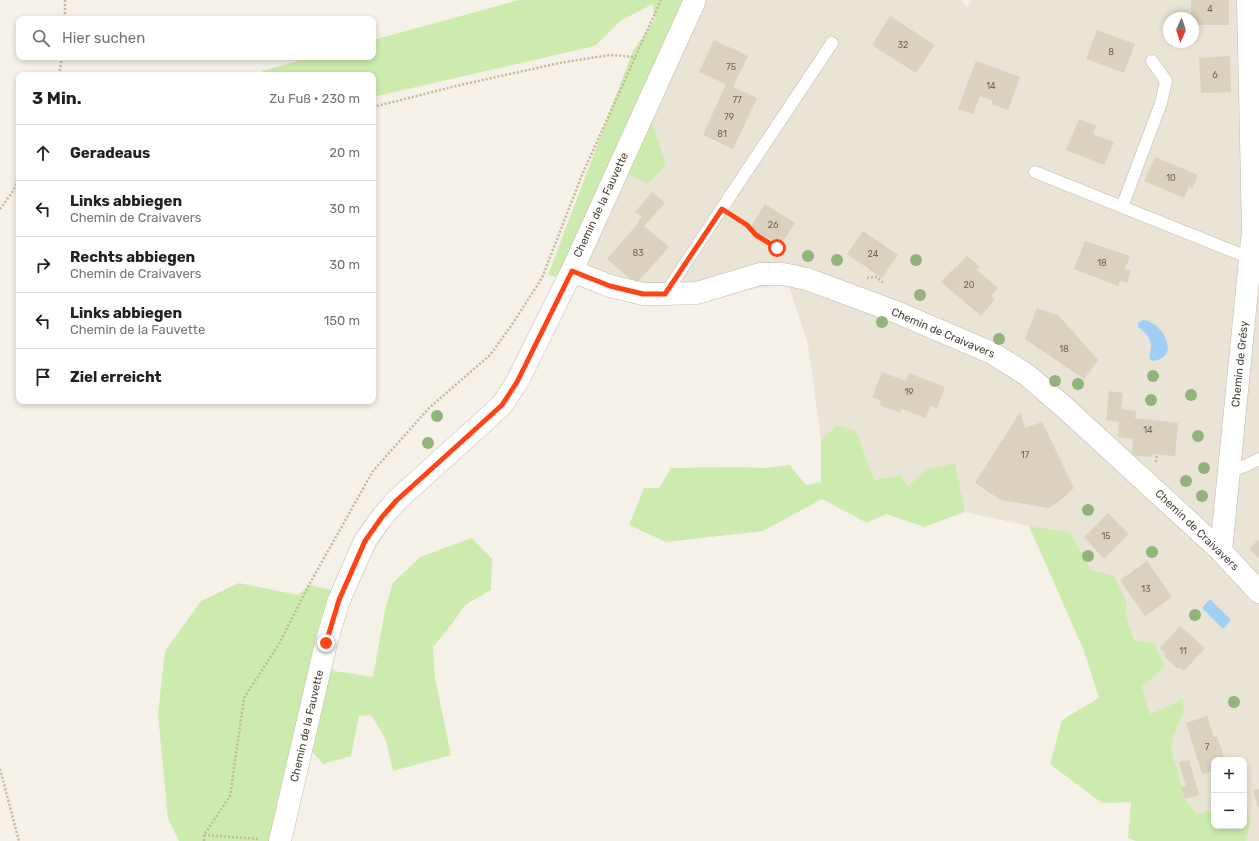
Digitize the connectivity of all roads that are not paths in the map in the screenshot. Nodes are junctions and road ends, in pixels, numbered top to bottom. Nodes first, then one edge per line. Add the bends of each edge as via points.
1 (695, 0) edge
2 (1248, 0) edge
3 (832, 43) dead end
4 (1152, 61) dead end
5 (1035, 172) dead end
6 (1122, 207) junction
7 (1250, 258) junction
8 (572, 271) junction
9 (665, 294) junction
10 (1259, 459) edge
11 (1229, 471) junction
12 (1221, 551) junction
13 (1259, 592) edge
14 (280, 841) edge

1 - 8 street, Chemin de la Fauvette
2 - 7 street, Chemin de Grésy via 1253,230
3 - 9 lane
4 - 6 lane via 1166,81 1161,103
5 - 6 lane
6 - 7 lane
7 - 11 street, Chemin de Grésy
8 - 9 street, Chemin de Craivavers via 610,286 643,294
8 - 14 street, Chemin de la Fauvette via 517,382 502,405 396,501 365,541 339,600 326,643
9 - 12 street, Chemin de Craivavers via 697,293 760,274 783,274 807,279 896,312 992,353 1027,375 1137,472
10 - 11 lane
11 - 12 street, Chemin de Grésy
12 - 13 street, Chemin de Craivavers

